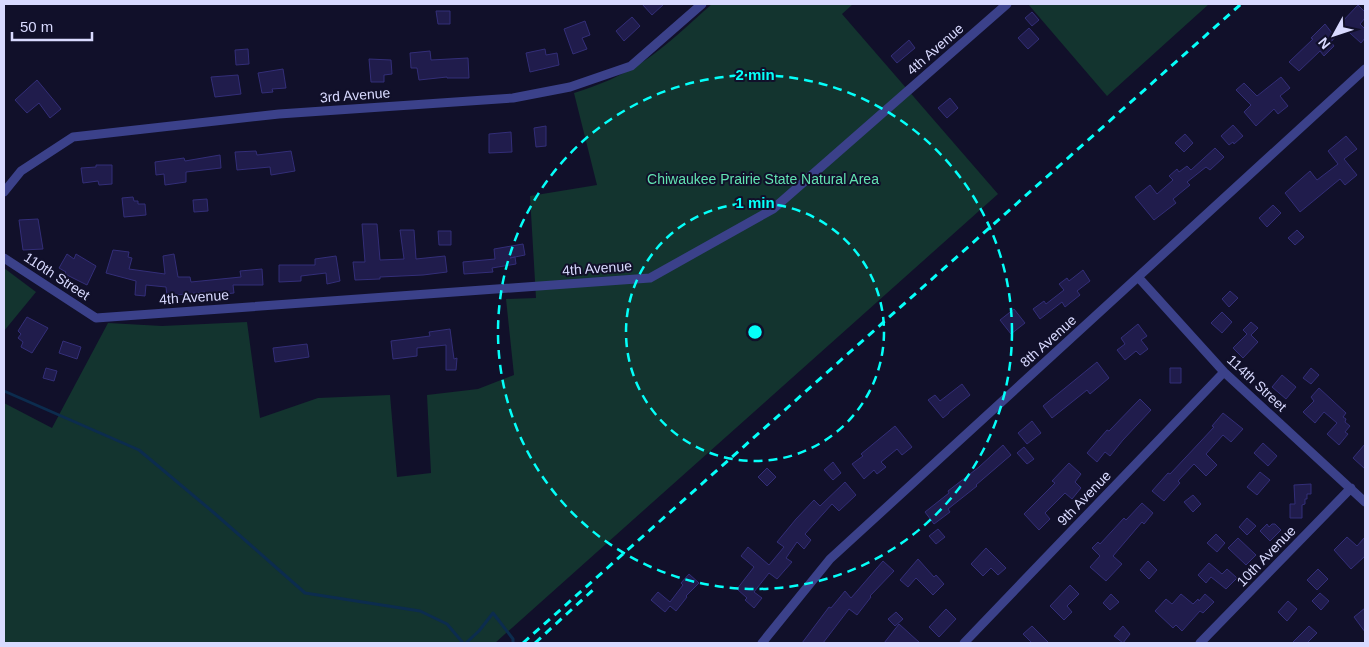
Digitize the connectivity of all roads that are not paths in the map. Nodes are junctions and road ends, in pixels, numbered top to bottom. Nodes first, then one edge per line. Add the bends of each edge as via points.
1 (702, 4) edge
2 (1007, 4) edge
3 (1365, 69) edge
4 (4, 192) edge
5 (4, 258) edge
6 (1138, 277) junction
7 (96, 318) joint
8 (1224, 372) junction
9 (1351, 488) junction
10 (1365, 502) edge
11 (762, 643) edge
12 (964, 643) edge
13 (1200, 643) edge

1 - 4 street, 3rd Avenue via 632,66 570,86 513,98 279,114 73,137 21,171
2 - 7 street, 4th Avenue via 773,209 650,278
3 - 6 street, 8th Avenue
5 - 7 street, 110th Street
6 - 8 street, 114th Street
6 - 11 street, 8th Avenue via 830,559
8 - 9 street, 114th Street
8 - 12 street, 9th Avenue
9 - 10 street, 114th Street
9 - 13 street, 10th Avenue

